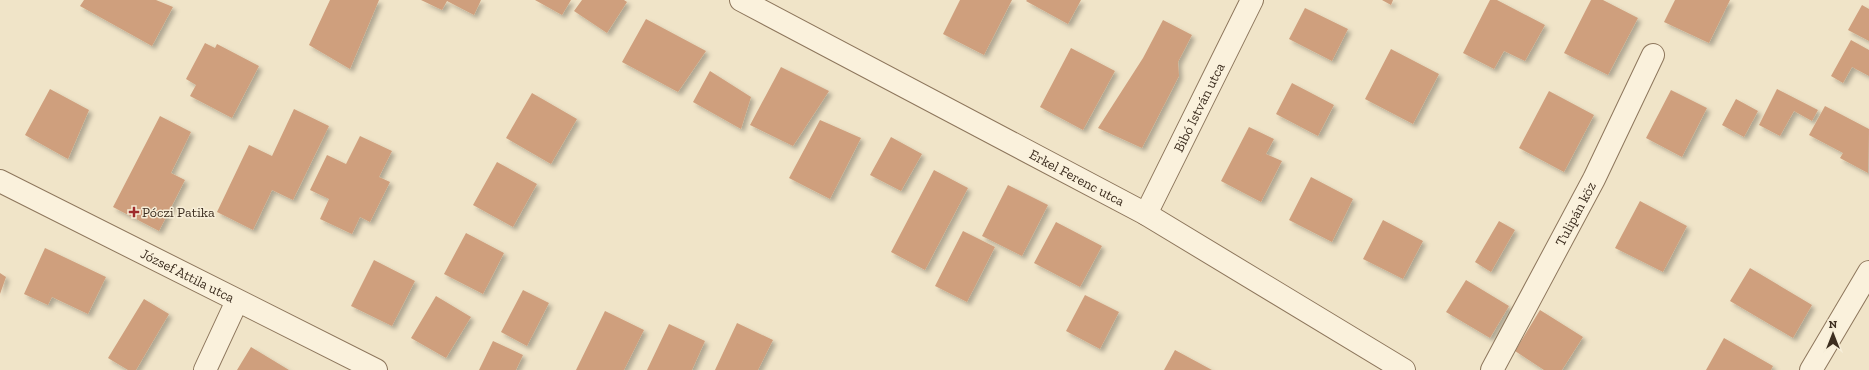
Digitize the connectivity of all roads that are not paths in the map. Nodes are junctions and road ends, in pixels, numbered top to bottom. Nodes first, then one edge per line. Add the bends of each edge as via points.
1 (741, 0) edge
2 (1252, 0) edge
3 (1653, 55) dead end
4 (0, 181) edge
5 (1146, 214) junction
6 (1869, 272) edge
7 (237, 301) junction
8 (205, 370) edge
9 (376, 370) edge
10 (1404, 370) edge
11 (1492, 370) edge
12 (1811, 370) edge

1 - 5 street, Erkel Ferenc utca
2 - 5 street, Bibó István utca
3 - 11 street, Tulipán köz via 1594,179
4 - 7 street, József Attila utca
5 - 10 street, Erkel Ferenc utca
6 - 12 street
7 - 8 street
7 - 9 street, József Attila utca

